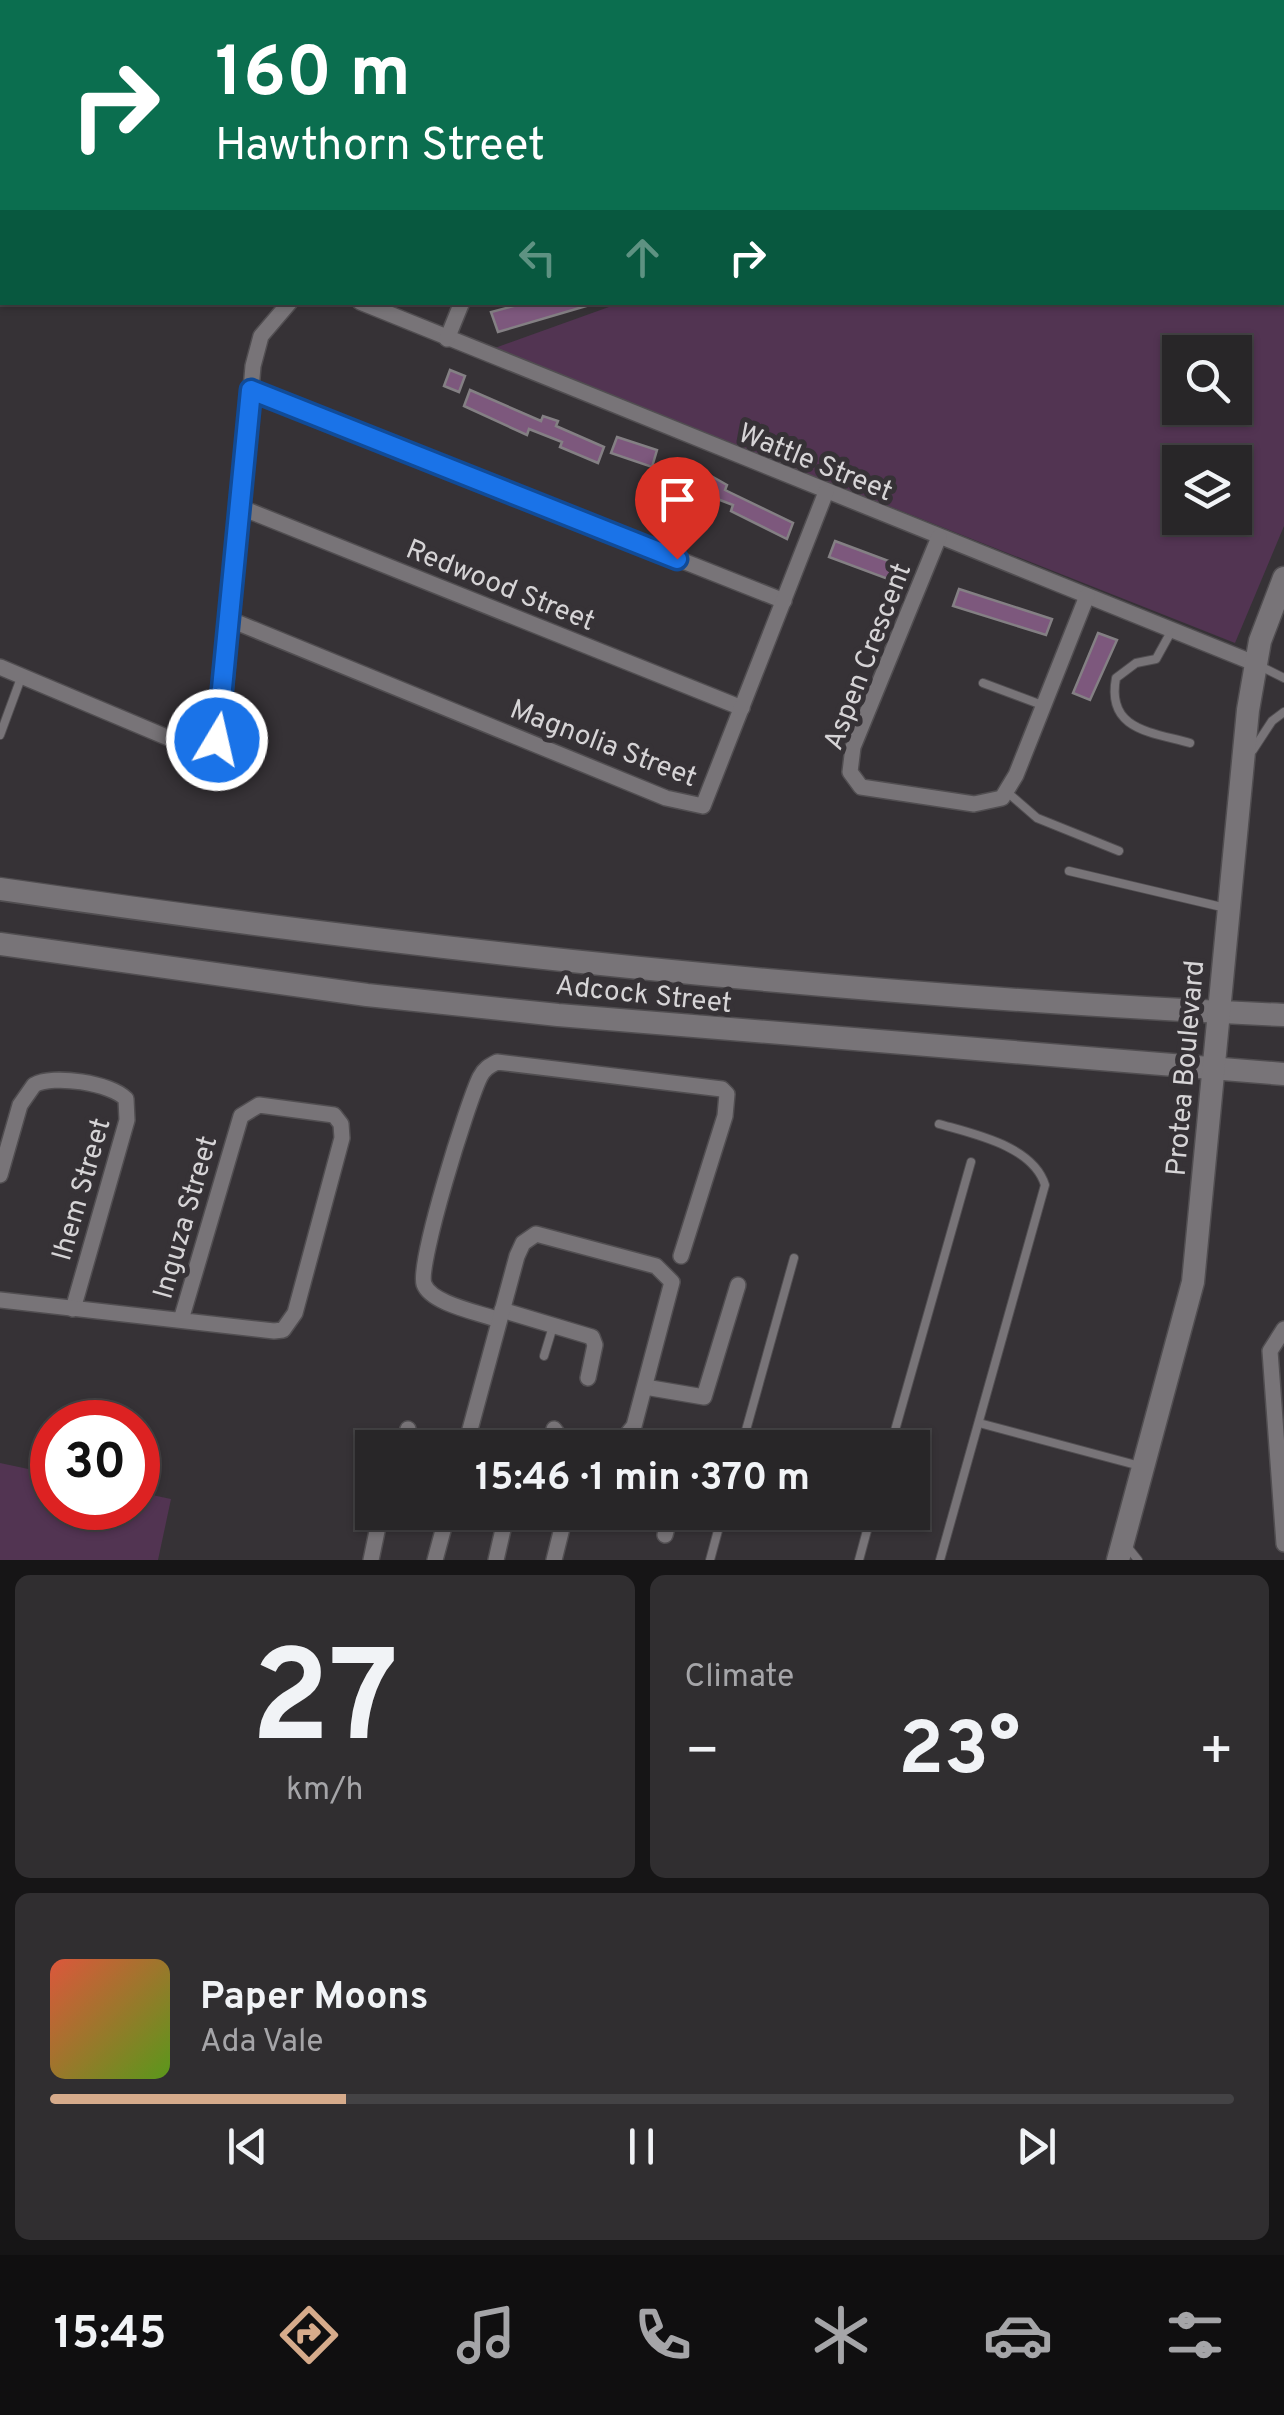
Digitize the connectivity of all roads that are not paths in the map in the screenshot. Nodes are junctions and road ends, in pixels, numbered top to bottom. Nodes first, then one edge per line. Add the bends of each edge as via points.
1 (287, 305) edge
2 (367, 305) edge
3 (461, 305) edge
4 (446, 339) junction
5 (251, 390) junction
6 (826, 492) junction
7 (242, 508) junction
8 (938, 537) junction
9 (1284, 578) edge
10 (1087, 596) junction
11 (784, 601) junction
12 (231, 620) junction
13 (1172, 630) junction
14 (1254, 663) junction
15 (0, 667) edge
16 (21, 676) junction
17 (1284, 678) edge
18 (983, 683) dead end
19 (1042, 706) junction
20 (742, 708) junction
21 (1284, 712) edge
22 (0, 734) edge
23 (1190, 744) dead end
24 (1241, 774) junction
25 (1007, 792) junction
26 (1119, 851) dead end
27 (1070, 870) dead end
28 (0, 889) edge
29 (1229, 909) junction
30 (0, 944) edge
31 (1221, 1012) junction
32 (1284, 1014) edge
33 (1215, 1070) junction
34 (1284, 1074) edge
35 (939, 1124) dead end
36 (971, 1162) dead end
37 (0, 1175) edge
38 (681, 1256) dead end
39 (794, 1258) dead end
40 (738, 1285) dead end
41 (0, 1300) edge
42 (73, 1308) junction
43 (501, 1315) junction
44 (181, 1320) junction
45 (554, 1323) junction
46 (1284, 1328) edge
47 (544, 1356) dead end
48 (588, 1378) dead end
49 (645, 1387) junction
50 (979, 1424) junction
51 (470, 1430) edge
52 (631, 1430) edge
53 (746, 1430) edge
54 (895, 1430) edge
55 (1144, 1468) junction
56 (378, 1530) edge
57 (443, 1530) edge
58 (503, 1530) edge
59 (562, 1530) edge
60 (667, 1530) edge
61 (718, 1530) edge
62 (867, 1530) edge
63 (666, 1534) dead end
64 (1284, 1544) edge
65 (1127, 1554) edge
66 (371, 1560) edge
67 (435, 1560) edge
68 (496, 1560) edge
69 (554, 1560) edge
70 (710, 1560) edge
71 (859, 1560) edge
72 (940, 1560) edge

1 - 5 street via 261,336
2 - 4 street, Wattle Street
3 - 4 street
4 - 6 street, Wattle Street
5 - 7 street
5 - 11 street
6 - 8 street, Wattle Street
6 - 11 street, Magnolia Street
7 - 12 street
7 - 20 street, Redwood Street
8 - 10 street, Wattle Street
8 - 25 street, Aspen Crescent via 853,747 850,772 861,787 899,794 986,804
9 - 14 main road, Protea Boulevard
10 - 13 street, Wattle Street
10 - 19 street
11 - 20 street, Magnolia Street
12 - 16 street via 220,730 209,755
12 - 20 street, Magnolia Street via 679,802 703,806
13 - 14 street, Wattle Street
13 - 23 lane via 1156,659 1116,678 1117,710 1124,721
14 - 17 lane
14 - 24 main road, Protea Boulevard
15 - 16 street
16 - 22 lane
18 - 19 lane
19 - 25 street
21 - 24 lane via 1262,733
24 - 29 main road, Protea Boulevard
25 - 26 lane via 1037,818
27 - 29 lane
28 - 31 main road, Adcock Street via 616,967
29 - 31 main road, Protea Boulevard
30 - 33 main road, Adcock Street via 558,1015
31 - 32 main road, Adcock Street
31 - 33 main road, Protea Boulevard
33 - 34 main road, Adcock Street
33 - 55 main road, Protea Boulevard via 1191,1296
35 - 50 lane via 1030,1162 1045,1185
36 - 54 lane
37 - 42 street, Ihem Street via 20,1105 34,1084 50,1080 111,1089 126,1099 126,1120
38 - 43 street via 725,1116 722,1088 497,1062 481,1075 470,1103 423,1278 441,1298
39 - 53 lane
40 - 49 street via 704,1397
41 - 42 street
42 - 44 street
43 - 45 street
43 - 49 street via 523,1244 536,1234 662,1268 672,1292
43 - 51 street
44 - 44 street, Inguza Street via 283,1330 292,1321 343,1130 334,1115 259,1105 241,1116
45 - 47 lane
45 - 48 street via 594,1339
46 - 64 street via 1270,1351
49 - 52 street
50 - 55 lane
50 - 72 lane
55 - 65 main road, Protea Boulevard
56 - 66 street
57 - 67 street
58 - 68 street
59 - 69 street
60 - 63 street
61 - 70 lane
62 - 71 lane

